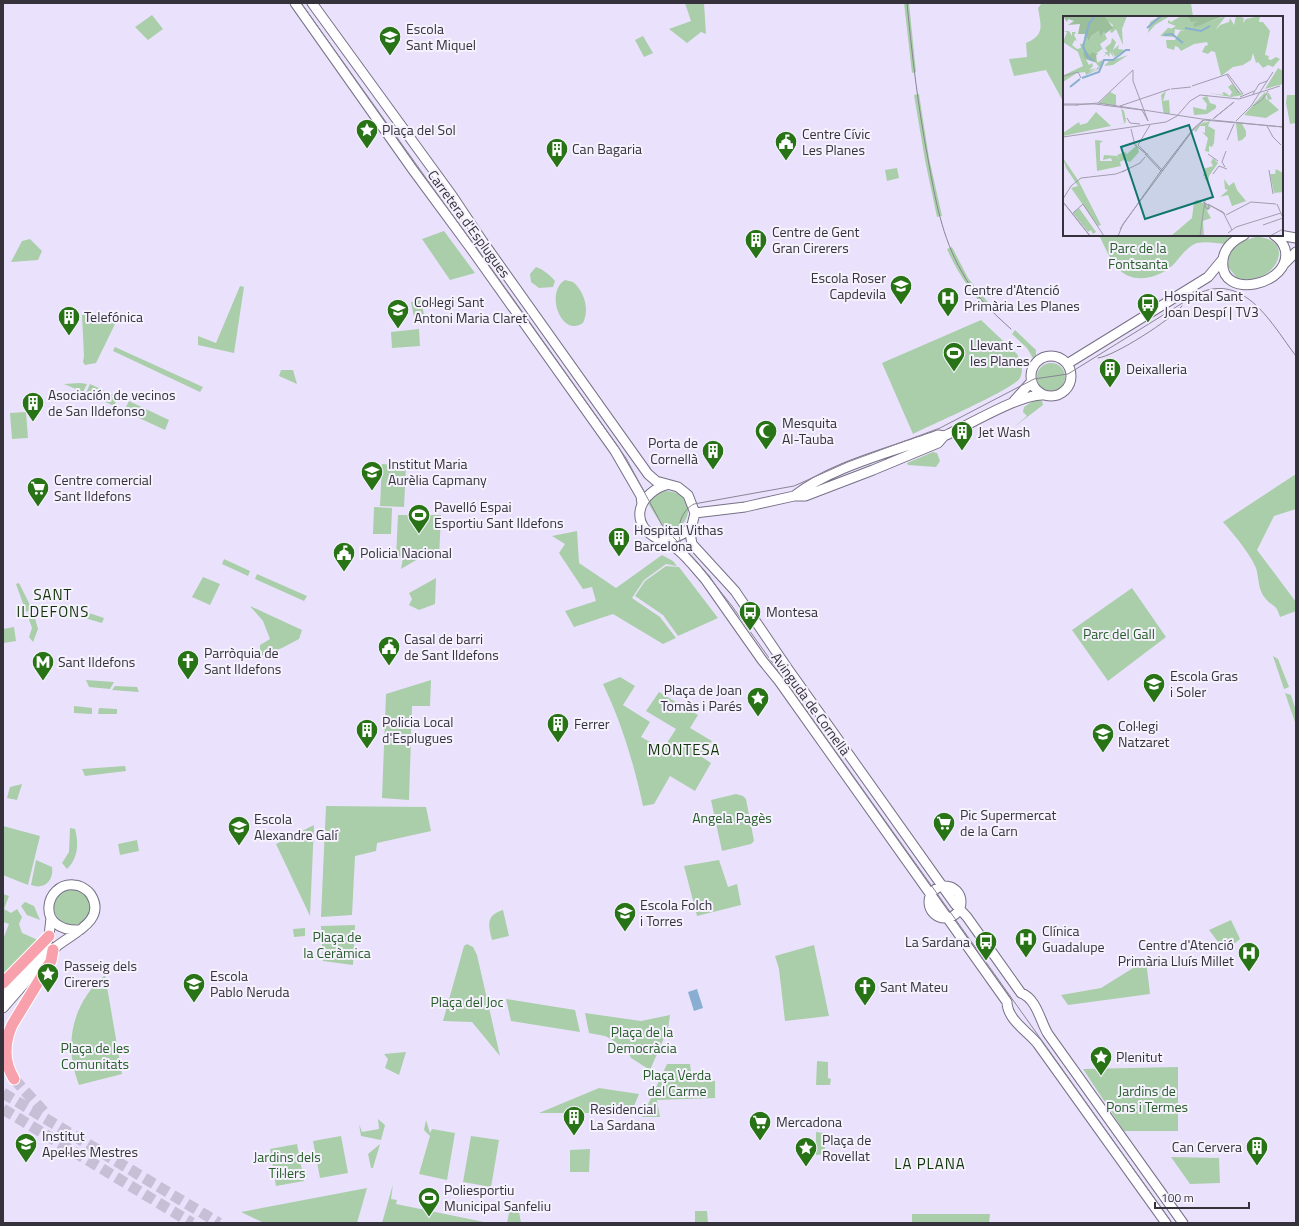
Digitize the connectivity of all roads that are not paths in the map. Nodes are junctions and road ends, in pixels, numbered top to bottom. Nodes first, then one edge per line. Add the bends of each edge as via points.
1 (295, 3) edge
2 (312, 3) edge
3 (1243, 236) edge
4 (1275, 236) edge
5 (1283, 236) edge
6 (1296, 238) edge
7 (1296, 252) edge
8 (1223, 259) junction
9 (1283, 265) junction
10 (1208, 277) junction
11 (1232, 281) junction
12 (1067, 364) junction
13 (1032, 381) junction
14 (1044, 395) junction
15 (1013, 402) junction
16 (666, 485) junction
17 (642, 504) junction
18 (695, 513) junction
19 (642, 522) joint
20 (692, 524) junction
21 (661, 539) junction
22 (942, 886) junction
23 (931, 893) junction
24 (960, 909) junction
25 (51, 916) junction
26 (948, 918) junction
27 (80, 930) junction
28 (49, 936) junction
29 (53, 950) junction
30 (3, 983) edge
31 (1021, 993) junction
32 (3, 998) edge
33 (1006, 1002) junction
34 (3, 1008) edge
35 (1042, 1023) junction
36 (1026, 1032) junction
37 (14, 1079) tunnel mouth
38 (1166, 1223) edge
39 (1183, 1223) edge

1 - 17 street, Carretera d'Esplugues via 615,451 641,496
2 - 16 street, Carretera d'Esplugues via 450,193 648,474
3 - 8 street via 1227,247
4 - 9 street via 1284,247
5 - 6 street
7 - 9 street
8 - 10 street
8 - 11 street via 1224,272
9 - 11 street via 1278,272 1263,282 1243,285
10 - 11 street
10 - 12 street
12 - 13 street via 1058,357 1042,358 1032,371
12 - 14 street via 1071,377 1067,388 1056,395
13 - 14 street via 1036,390
13 - 15 street
14 - 15 street via 1033,395
15 - 18 street via 944,436 938,435 846,468 794,496 745,507
16 - 17 street via 650,492
16 - 18 street, Carretera d'Esplugues via 684,491
17 - 19 street, Carretera d'Esplugues
18 - 20 street, Avinguda de Cornellà
19 - 21 street, Avinguda de Cornellà via 653,536
20 - 21 street via 679,536
20 - 22 street, Avinguda de Cornellà via 692,544 735,591
21 - 23 street, Avinguda de Cornellà via 681,553 705,579
22 - 23 street
22 - 24 street
23 - 26 street via 929,906 933,913 940,918
24 - 26 street
24 - 31 street
25 - 27 street via 54,924 64,929
25 - 27 street via 49,902 57,890 66,885 80,886 91,894 95,905 91,920
25 - 28 street
26 - 33 street
27 - 29 street
28 - 30 highway
28 - 32 street via 45,948
29 - 34 street
29 - 37 highway via 51,961 7,1036 6,1059
31 - 33 street via 1015,994
31 - 35 street via 1042,1016
33 - 36 street via 1007,1009
35 - 36 street via 1037,1030
35 - 39 street
36 - 38 street via 1037,1043

